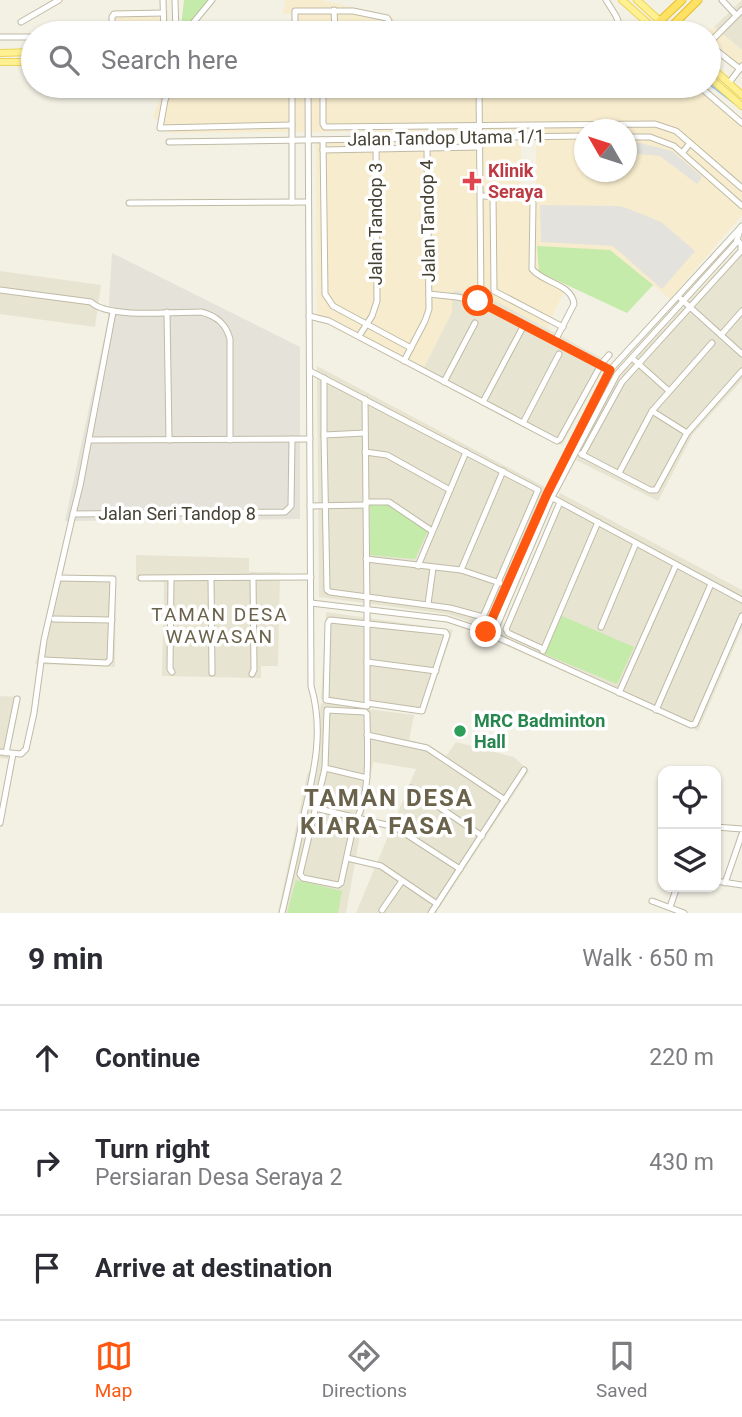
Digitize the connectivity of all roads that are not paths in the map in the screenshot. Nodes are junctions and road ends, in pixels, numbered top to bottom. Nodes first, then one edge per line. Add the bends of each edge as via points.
1 (59, 0) edge
2 (163, 0) edge
3 (175, 0) edge
4 (212, 0) edge
5 (606, 0) edge
6 (622, 0) edge
7 (682, 0) edge
8 (698, 0) edge
9 (722, 0) edge
10 (641, 1) edge
11 (334, 10) junction
12 (742, 10) edge
13 (163, 13) junction
14 (736, 15) junction
15 (640, 16) junction
16 (23, 21) edge
17 (112, 21) edge
18 (163, 21) edge
19 (177, 21) edge
20 (195, 21) edge
21 (295, 21) edge
22 (335, 21) edge
23 (389, 21) edge
24 (618, 21) edge
25 (641, 21) edge
26 (645, 21) edge
27 (660, 21) joint
28 (679, 21) edge
29 (721, 31) edge
30 (0, 37) edge
31 (21, 37) edge
32 (21, 52) edge
33 (0, 53) edge
34 (721, 53) edge
35 (0, 62) edge
36 (21, 62) edge
37 (741, 67) edge
38 (721, 76) edge
39 (729, 83) junction
40 (721, 88) edge
41 (742, 95) edge
42 (166, 98) edge
43 (292, 98) edge
44 (309, 98) edge
45 (323, 98) edge
46 (479, 98) edge
47 (713, 98) edge
48 (742, 106) edge
49 (742, 123) edge
50 (292, 125) junction
51 (480, 125) junction
52 (230, 126) junction
53 (574, 136) edge
54 (480, 137) junction
55 (637, 137) edge
56 (376, 139) junction
57 (293, 140) junction
58 (308, 140) junction
59 (323, 140) junction
60 (231, 141) junction
61 (169, 142) dead end
62 (690, 143) junction
63 (480, 147) junction
64 (427, 148) junction
65 (375, 149) junction
66 (323, 150) junction
67 (683, 152) junction
68 (742, 188) edge
69 (481, 196) junction
70 (493, 196) junction
71 (292, 202) junction
72 (308, 202) junction
73 (129, 203) dead end
74 (742, 206) edge
75 (741, 229) edge
76 (737, 240) junction
77 (481, 288) junction
78 (492, 288) junction
79 (0, 290) edge
80 (429, 295) junction
81 (681, 299) junction
82 (481, 302) junction
83 (690, 307) junction
84 (742, 311) edge
85 (113, 312) junction
86 (167, 312) junction
87 (309, 316) junction
88 (367, 323) junction
89 (475, 323) dead end
90 (524, 324) junction
91 (563, 327) junction
92 (721, 335) junction
93 (359, 337) junction
94 (555, 341) junction
95 (712, 342) dead end
96 (411, 348) junction
97 (559, 354) dead end
98 (742, 354) edge
99 (609, 355) dead end
100 (632, 358) junction
101 (404, 361) junction
102 (638, 364) junction
103 (601, 365) junction
104 (310, 371) junction
105 (742, 371) edge
106 (614, 372) junction
107 (324, 378) junction
108 (444, 382) junction
109 (669, 391) junction
110 (365, 399) junction
111 (484, 402) junction
112 (652, 411) junction
113 (523, 423) junction
114 (365, 433) junction
115 (687, 433) junction
116 (324, 435) junction
117 (292, 439) junction
118 (310, 439) junction
119 (89, 440) junction
120 (169, 440) junction
121 (230, 440) junction
122 (575, 451) junction
123 (365, 452) junction
124 (466, 452) junction
125 (583, 455) junction
126 (503, 471) junction
127 (619, 473) junction
128 (450, 490) junction
129 (549, 496) junction
130 (560, 502) junction
131 (366, 504) junction
132 (310, 506) junction
133 (324, 506) junction
134 (73, 514) junction
135 (598, 522) junction
136 (432, 531) junction
137 (636, 543) junction
138 (366, 559) junction
139 (676, 565) junction
140 (418, 566) junction
141 (433, 568) junction
142 (461, 570) junction
143 (311, 577) junction
144 (59, 578) junction
145 (141, 578) dead end
146 (171, 578) junction
147 (211, 578) junction
148 (253, 578) junction
149 (499, 583) junction
150 (711, 584) junction
151 (506, 586) junction
152 (367, 597) junction
153 (742, 600) edge
154 (311, 603) junction
155 (428, 604) junction
156 (367, 610) junction
157 (742, 616) edge
158 (54, 619) dead end
159 (112, 620) junction
160 (367, 623) junction
161 (601, 627) dead end
162 (490, 634) junction
163 (543, 649) junction
164 (540, 657) junction
165 (44, 660) dead end
166 (367, 662) junction
167 (172, 671) dead end
168 (436, 671) junction
169 (212, 673) dead end
170 (252, 674) dead end
171 (619, 693) junction
172 (17, 699) dead end
173 (367, 703) junction
174 (656, 710) junction
175 (367, 735) junction
176 (6, 753) edge
177 (324, 768) junction
178 (524, 770) dead end
179 (367, 778) junction
180 (411, 788) dead end
181 (505, 800) junction
182 (315, 808) junction
183 (358, 818) junction
184 (0, 823) edge
185 (721, 828) edge
186 (742, 832) edge
187 (482, 836) junction
188 (347, 858) junction
189 (460, 869) junction
190 (402, 881) junction
191 (721, 882) edge
192 (725, 883) junction
193 (742, 885) edge
194 (675, 892) edge
195 (652, 901) dead end
196 (437, 904) junction
197 (670, 907) junction
198 (382, 910) dead end
199 (282, 913) edge
200 (431, 913) edge
201 (684, 913) edge

1 - 16 street
2 - 13 street
3 - 19 street
4 - 20 street
5 - 24 street
6 - 15 main road
7 - 27 highway
8 - 28 highway
9 - 14 street
10 - 27 main road
11 - 21 street via 295,11
11 - 22 street
11 - 23 street
12 - 14 street
13 - 17 street via 114,14
13 - 18 street
14 - 29 street
15 - 25 main road
15 - 26 main road
30 - 31 street
32 - 33 main road
34 - 37 street
35 - 36 main road
37 - 39 street
38 - 39 main road
39 - 41 main road
40 - 48 main road
42 - 52 street via 160,128
43 - 50 street
44 - 58 street
45 - 51 street via 325,127
46 - 51 street
47 - 49 street
50 - 52 street
50 - 57 street
51 - 54 street
51 - 62 street via 655,124 676,131
52 - 60 street
53 - 54 street, Jalan Tandop Utama 1/1
54 - 56 street, Jalan Tandop Utama 1/1
54 - 63 street
55 - 67 street via 658,139
56 - 59 street, Jalan Tandop Utama 1/1
56 - 65 street, Jalan Tandop 3
57 - 58 street, Jalan Tandop Utama 1/1
57 - 60 street, Jalan Tandop Utama 1/1
57 - 71 street
58 - 59 street, Jalan Tandop Utama 1/1
58 - 72 street
59 - 66 street
60 - 61 street, Jalan Tandop Utama 1/1
62 - 67 street
62 - 68 street
63 - 64 street
63 - 69 street
64 - 65 street
64 - 80 street, Jalan Tandop 4
65 - 66 street
65 - 88 street, Jalan Tandop 3 via 377,301
66 - 88 street via 325,294 333,306
67 - 74 street
69 - 70 street
69 - 77 street
70 - 78 street
70 - 91 street via 526,197 533,203 533,272 570,292 574,299
71 - 72 street
71 - 73 street
72 - 87 street
75 - 76 street
75 - 81 street
76 - 81 street
76 - 83 street via 741,251
77 - 78 street
77 - 82 street
78 - 91 street
79 - 85 street via 91,302
80 - 82 street
80 - 96 street, Jalan Tandop 4 via 428,315
81 - 83 street
81 - 100 street
81 - 106 street
82 - 90 street
83 - 92 street
83 - 102 street
84 - 92 street
85 - 86 street
85 - 119 street, Jalan Seri Tandop 8
86 - 120 street
86 - 121 street via 208,314 225,327 231,349
87 - 93 street
87 - 104 street
88 - 93 street, Jalan Tandop 3
88 - 96 street
89 - 108 street
90 - 94 street
90 - 111 street
91 - 94 street
92 - 98 street
93 - 101 street
94 - 103 street
95 - 109 street
96 - 101 street, Jalan Tandop 4
97 - 113 street
99 - 103 street
100 - 102 street
100 - 106 street
101 - 108 street
102 - 109 street
102 - 125 street via 616,390
103 - 106 street
103 - 113 street via 559,441
104 - 107 street
104 - 118 street
105 - 115 street
106 - 122 street
106 - 129 street
107 - 110 street
107 - 116 street
108 - 111 street
109 - 112 street
110 - 114 street
110 - 124 street
111 - 113 street
112 - 115 street
112 - 127 street
114 - 116 street
114 - 123 street
115 - 127 street via 656,490
116 - 133 street
117 - 118 street
117 - 121 street
117 - 134 street, Jalan Seri Tandop 8 via 291,506 285,512
118 - 132 street
119 - 120 street
119 - 134 street, Jalan Seri Tandop 8
120 - 121 street
122 - 125 street
122 - 129 street
123 - 128 street via 387,455
123 - 131 street
124 - 126 street
124 - 128 street
125 - 127 street
126 - 142 street
126 - 149 street via 538,489
128 - 136 street
129 - 130 street
129 - 151 street
129 - 162 street
130 - 135 street
130 - 163 street via 506,629
131 - 133 street
131 - 136 street via 389,502
131 - 138 street
132 - 133 street
132 - 143 street
133 - 152 street via 327,590
134 - 144 street
135 - 137 street
135 - 163 street
136 - 140 street
137 - 139 street
137 - 161 street
138 - 140 street
138 - 152 street
139 - 150 street
139 - 171 street
140 - 141 street
141 - 142 street
141 - 155 street
142 - 149 street
143 - 148 street
143 - 154 street
144 - 159 street via 113,579
144 - 176 street via 26,749 23,754
145 - 146 street
146 - 147 street
146 - 167 street
147 - 148 street
147 - 169 street
148 - 170 street
149 - 151 street
149 - 155 street via 483,617
150 - 153 street
150 - 174 street
151 - 162 street
152 - 155 street
152 - 156 street
154 - 156 street
154 - 199 street via 311,686 317,705 318,746
156 - 160 street
156 - 162 street via 447,619
157 - 174 street via 695,724
158 - 159 street
159 - 165 street via 107,663
160 - 166 street
160 - 168 street via 446,633
160 - 173 street via 329,621 325,698
162 - 164 street
163 - 164 street
164 - 171 street
166 - 168 street
166 - 173 street
168 - 173 street via 422,711
171 - 174 street
172 - 176 street
175 - 177 street via 365,712 327,710
175 - 179 street
175 - 181 street via 427,748
176 - 184 street
177 - 179 street
177 - 182 street
178 - 181 street
179 - 183 street
180 - 187 street
181 - 187 street
182 - 183 street
182 - 188 street via 301,877 340,885
183 - 188 street
183 - 189 street via 395,827
185 - 186 street
186 - 192 street
187 - 189 street
188 - 190 street via 377,864
189 - 196 street
190 - 196 street
190 - 198 street
191 - 192 street
192 - 193 street
194 - 197 street
195 - 197 street
196 - 200 street
197 - 201 street

